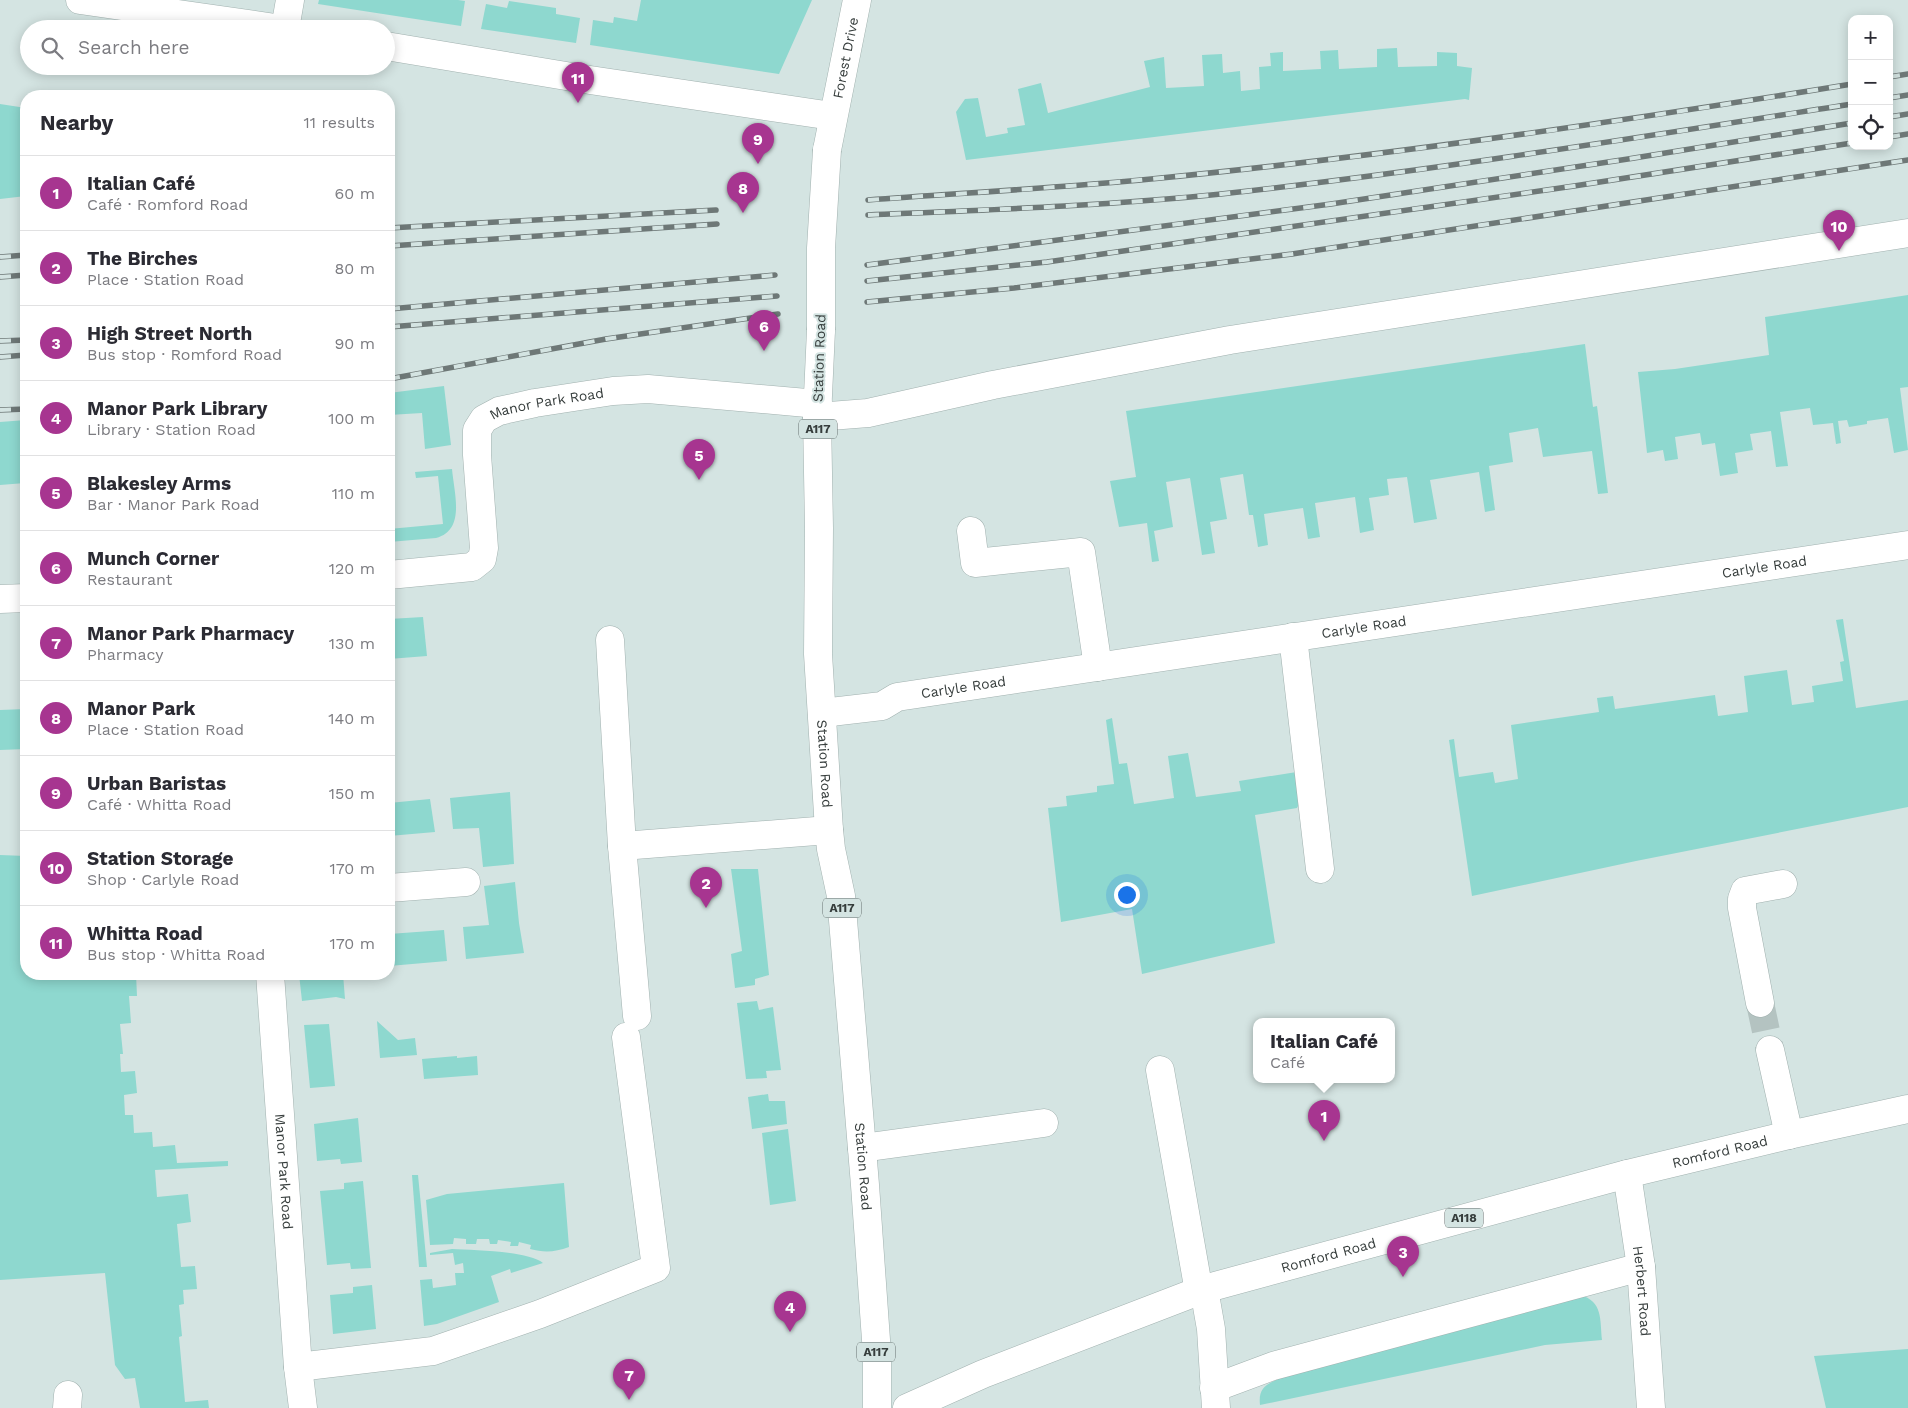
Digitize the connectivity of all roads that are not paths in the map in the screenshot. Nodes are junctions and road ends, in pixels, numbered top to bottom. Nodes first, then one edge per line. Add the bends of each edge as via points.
1 (80, 0) edge
2 (290, 0) edge
3 (857, 0) edge
4 (221, 20) edge
5 (286, 20) edge
6 (395, 48) edge
7 (832, 116) junction
8 (1908, 233) edge
9 (818, 410) junction
10 (971, 531) dead end
11 (1908, 545) edge
12 (395, 574) edge
13 (20, 598) edge
14 (0, 599) edge
15 (1293, 637) junction
16 (610, 640) dead end
17 (1098, 667) junction
18 (822, 713) junction
19 (829, 830) junction
20 (622, 846) junction
21 (1320, 869) dead end
22 (466, 882) dead end
23 (1783, 884) dead end
24 (395, 888) edge
25 (270, 980) edge
26 (1760, 1003) tunnel mouth
27 (1770, 1050) tunnel mouth
28 (1160, 1070) dead end
29 (1908, 1108) edge
30 (1044, 1123) dead end
31 (1789, 1135) junction
32 (862, 1148) junction
33 (1627, 1174) junction
34 (1641, 1267) junction
35 (1202, 1290) junction
36 (298, 1367) junction
37 (1215, 1398) edge
38 (304, 1408) edge
39 (877, 1408) edge
40 (907, 1408) edge
41 (1651, 1408) edge

1 - 4 street
2 - 5 street
3 - 7 street, Forest Drive / A117
6 - 7 street
7 - 9 street, Station Road / A117, bridge via 821,248
8 - 9 street via 1230,340 993,385 868,413
9 - 12 street, Manor Park Road via 648,389 613,391 499,411 484,419 477,430 482,559 472,567
9 - 18 street, Station Road / A117 via 818,654
10 - 17 street via 975,563 1081,552
11 - 15 street, Carlyle Road
13 - 14 street
15 - 17 street, Carlyle Road
15 - 21 street
16 - 20 street
17 - 18 street, Carlyle Road via 897,697 882,706
18 - 19 street, Station Road / A117
19 - 20 street
19 - 32 street, Station Road / A117 via 841,896
20 - 36 street via 631,1027 656,1268 540,1314 433,1351
22 - 24 street
23 - 26 street via 1745,892 1742,899
25 - 36 street, Manor Park Road
27 - 31 street
28 - 35 street
29 - 31 street, Romford Road / A118
30 - 32 street
31 - 33 street, Romford Road / A118
32 - 39 street, Station Road / A117
33 - 34 street, Herbert Road
33 - 35 street, Romford Road / A118
34 - 37 street via 1273,1366
34 - 41 street, Herbert Road
35 - 37 street via 1211,1329
35 - 40 street, Romford Road / A118 via 983,1374
36 - 38 street, Manor Park Road

